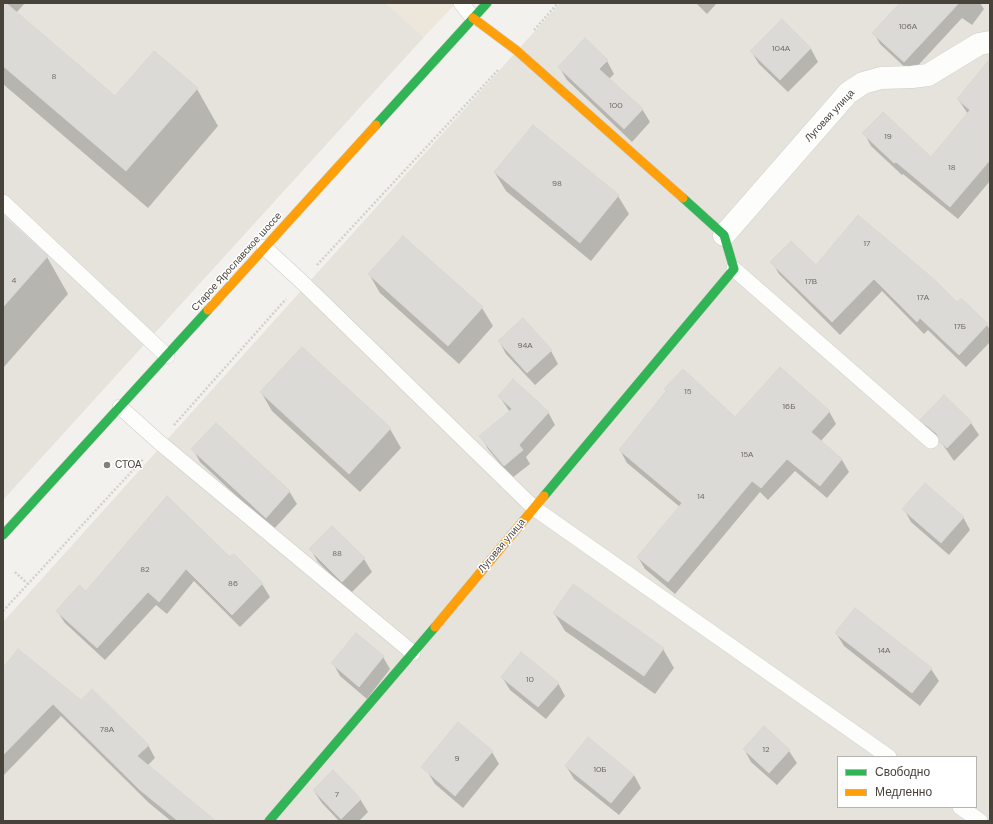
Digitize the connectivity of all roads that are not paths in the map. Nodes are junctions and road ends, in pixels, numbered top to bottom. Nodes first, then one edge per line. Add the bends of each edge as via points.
1 (461, 3) edge
2 (487, 3) edge
3 (474, 18) junction
4 (990, 42) edge
5 (3, 202) edge
6 (724, 235) junction
7 (264, 247) junction
8 (734, 268) junction
9 (168, 356) junction
10 (120, 407) junction
11 (931, 441) dead end
12 (534, 508) junction
13 (3, 535) edge
14 (412, 653) junction
15 (888, 756) edge
16 (961, 808) edge
17 (269, 821) edge
18 (980, 821) edge

1 - 3 lane
2 - 3 street, Старое Ярославское шоссе
3 - 6 street via 516,50
3 - 7 street, Старое Ярославское шоссе
4 - 6 street, Луговая улица via 979,44 928,75 881,78 863,83 848,93
5 - 9 lane
6 - 8 street
7 - 9 street, Старое Ярославское шоссе
7 - 12 lane
8 - 11 lane
8 - 12 street, Луговая улица
9 - 10 street, Старое Ярославское шоссе
10 - 13 street, Старое Ярославское шоссе
10 - 14 lane
12 - 14 street, Луговая улица
12 - 15 lane
14 - 17 street, Луговая улица
16 - 18 lane

